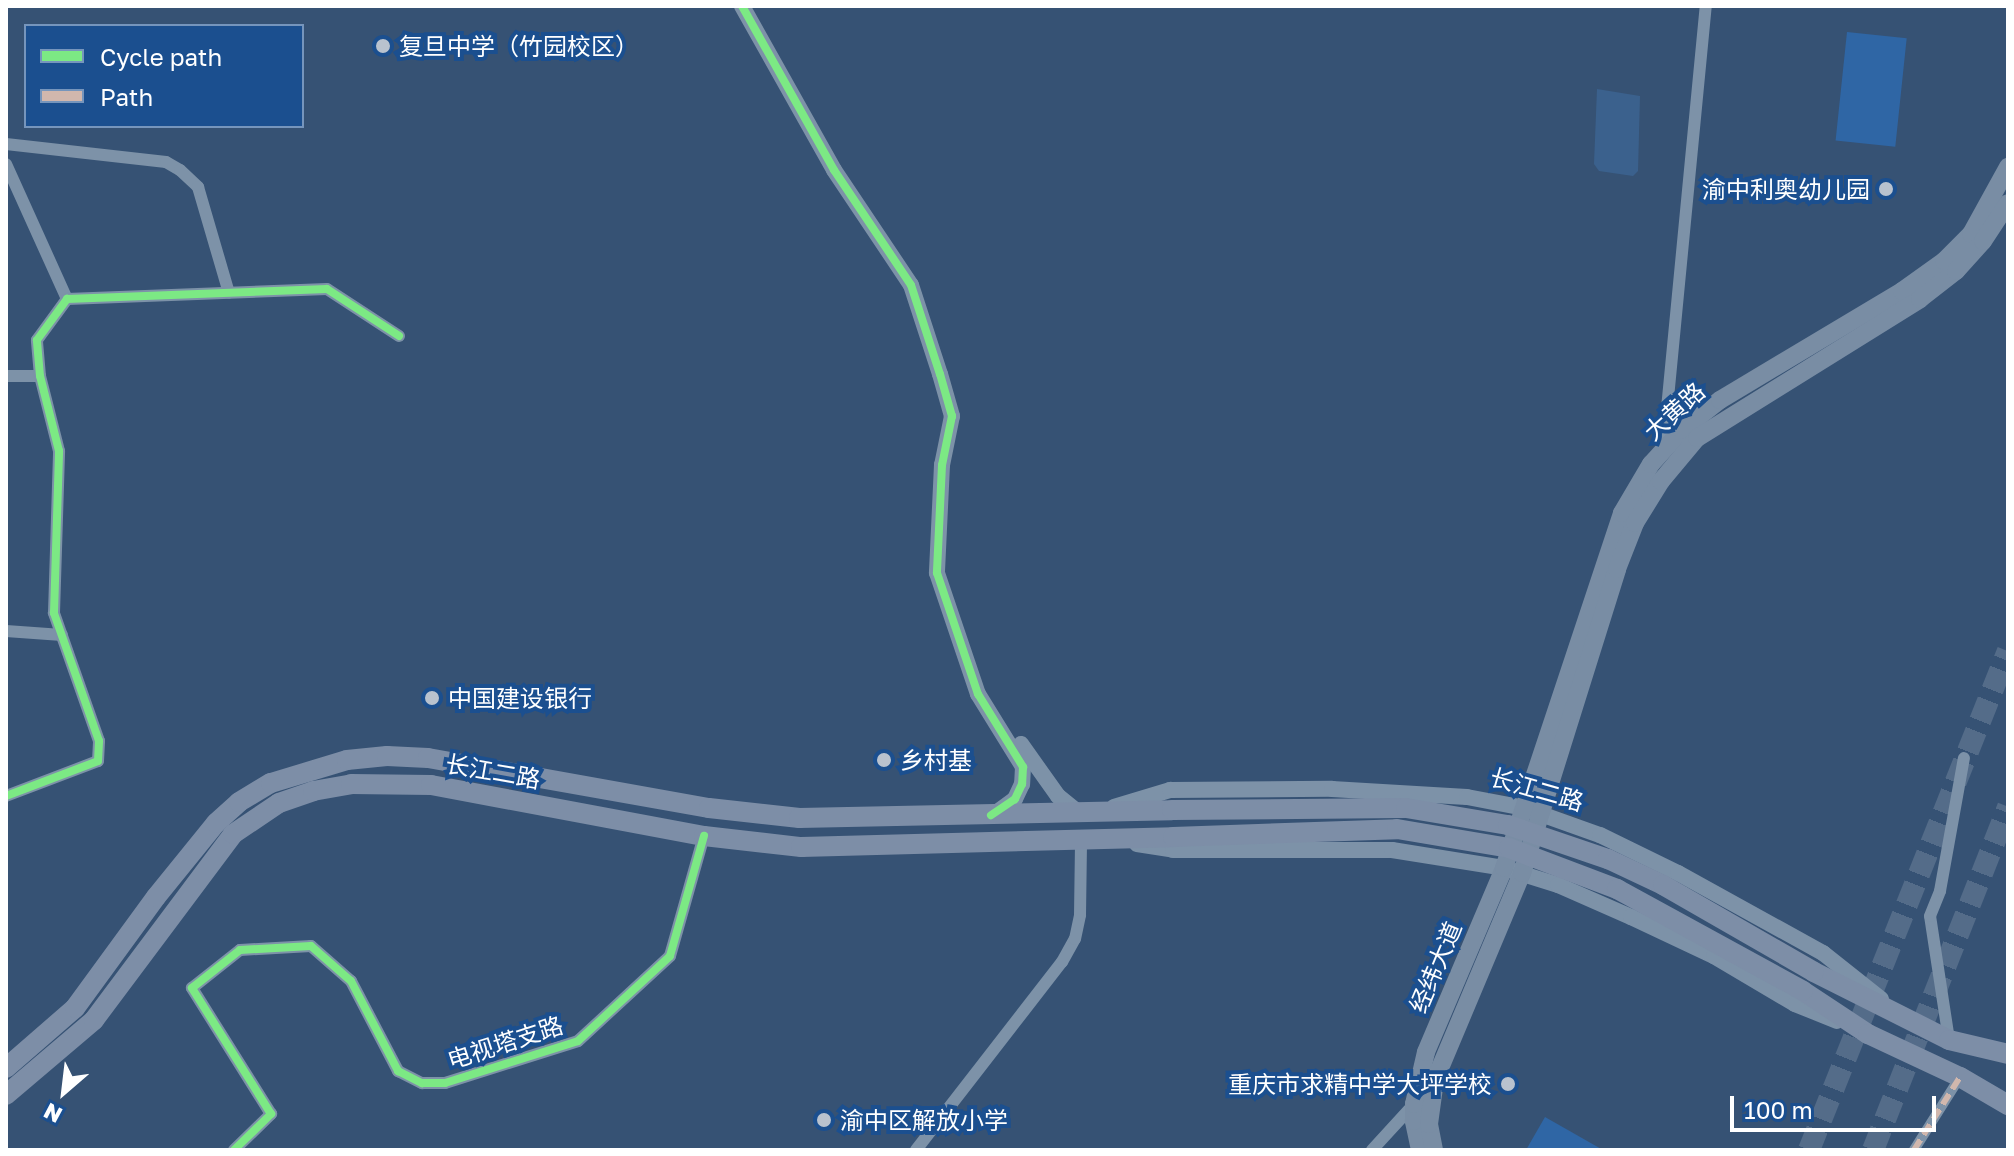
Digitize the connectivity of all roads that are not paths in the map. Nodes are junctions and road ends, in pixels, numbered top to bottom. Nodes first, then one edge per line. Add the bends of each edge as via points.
1 (742, 6) edge
2 (1706, 6) edge
3 (6, 144) edge
4 (6, 164) edge
5 (2007, 170) edge
6 (2008, 203) edge
7 (229, 293) junction
8 (67, 299) junction
9 (399, 336) dead end
10 (6, 376) edge
11 (40, 376) junction
12 (1669, 458) junction
13 (6, 631) edge
14 (62, 635) junction
15 (967, 663) junction
16 (1964, 758) dead end
17 (6, 796) edge
18 (1467, 797) junction
19 (1532, 811) junction
20 (1088, 812) junction
21 (991, 815) junction
22 (704, 836) junction
23 (1090, 839) junction
24 (1444, 856) junction
25 (1513, 871) junction
26 (1914, 1024) junction
27 (1868, 1034) junction
28 (1949, 1040) junction
29 (2008, 1054) edge
30 (6, 1068) edge
31 (1960, 1077) junction
32 (1435, 1080) junction
33 (6, 1095) edge
34 (1414, 1104) junction
35 (2008, 1105) edge
36 (234, 1150) edge
37 (916, 1150) edge
38 (1372, 1150) edge
39 (1420, 1150) edge
40 (1434, 1150) edge
41 (1914, 1150) edge

1 - 15 street via 834,170 911,285 952,416 942,465 937,573
2 - 12 street
3 - 7 street via 166,162 180,170 198,187
4 - 8 street
5 - 12 main road, 大黄路 via 1971,234 1944,261 1720,400 1682,430
6 - 12 main road, 大黄路 via 1956,271 1920,299 1734,412
7 - 8 street
7 - 9 street via 327,289
8 - 11 street via 37,340
10 - 11 street
11 - 14 street via 59,451 54,613
12 - 19 main road, 大黄路 via 1651,464 1617,525
13 - 14 street
14 - 17 street via 99,741 98,761
15 - 20 street via 1049,785
15 - 21 street via 981,702 1023,767 1015,799
16 - 28 street via 1940,891 1930,916
18 - 19 street, 长江二路
18 - 20 street, 长江二路 via 1385,790 1170,790
18 - 24 street via 1481,818 1481,835 1461,854
19 - 25 main road, 经纬大道
19 - 26 street, 长江二路 via 1600,835 1678,873 1823,953
20 - 21 main road, 长江二路
20 - 26 main road, 长江二路, bridge via 1406,808 1508,825 1608,859 1663,885
21 - 30 main road, 长江二路 via 850,819 751,814 428,758 387,756 308,769 271,783 216,823 75,1008
22 - 23 main road, 长江二路 via 847,848
22 - 33 main road, 长江二路 via 431,785 351,784 279,803 233,834 94,1020
22 - 36 street, 电视塔支路 via 670,956 578,1041 445,1083 422,1083 398,1071 351,981 311,946 240,950 192,988 271,1114
23 - 24 street, 长江二路 via 1173,850 1338,848
23 - 27 main road, 长江二路, bridge via 1397,829 1509,848 1617,889 1803,991
23 - 37 street via 1075,939
24 - 25 street, 长江二路
25 - 27 street, 长江二路 via 1631,917 1714,956 1795,1004
25 - 32 main road, 经纬大道
25 - 34 main road, 经纬大道 via 1426,1052
26 - 28 main road, 长江二路
27 - 31 main road, 长江二路
28 - 29 main road, 长江二路
31 - 35 main road, 长江二路
31 - 41 street
32 - 34 street
32 - 40 main road, 经纬大道 via 1429,1124
34 - 38 street
34 - 39 main road, 经纬大道

